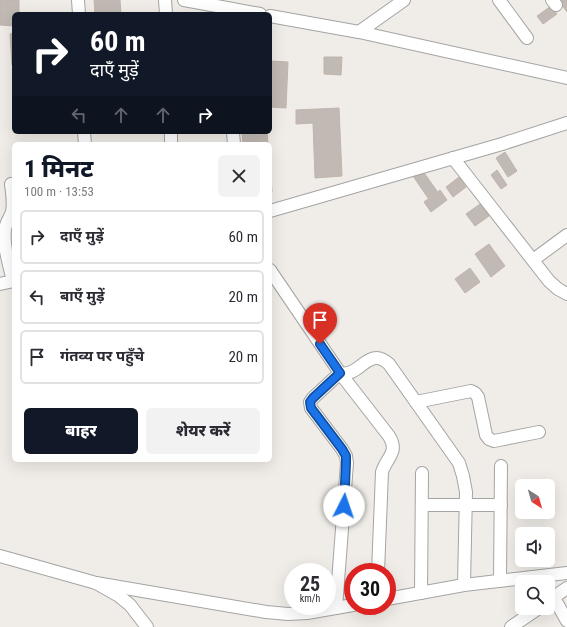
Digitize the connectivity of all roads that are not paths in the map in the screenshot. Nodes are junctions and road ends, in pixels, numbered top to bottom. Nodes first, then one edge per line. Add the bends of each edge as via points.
1 (78, 0) edge
2 (166, 0) edge
3 (184, 0) edge
4 (404, 0) edge
5 (499, 0) edge
6 (227, 11) edge
7 (79, 12) edge
8 (166, 12) edge
9 (238, 12) edge
10 (272, 16) edge
11 (359, 32) junction
12 (527, 38) dead end
13 (567, 78) edge
14 (567, 123) edge
15 (453, 158) junction
16 (11, 184) dead end
17 (12, 192) edge
18 (272, 211) edge
19 (12, 212) edge
20 (567, 235) edge
21 (533, 260) junction
22 (272, 273) edge
23 (12, 277) edge
24 (12, 281) edge
25 (0, 284) edge
26 (567, 294) edge
27 (340, 373) junction
28 (416, 402) junction
29 (539, 432) dead end
30 (501, 466) dead end
31 (422, 473) dead end
32 (466, 505) junction
33 (501, 505) junction
34 (422, 506) junction
35 (0, 556) edge
36 (378, 563) edge
37 (567, 573) edge
38 (500, 581) junction
39 (96, 583) junction
40 (464, 585) junction
41 (567, 588) edge
42 (421, 593) junction
43 (396, 597) edge
44 (555, 597) edge
45 (555, 605) edge
46 (344, 607) edge
47 (336, 608) joint
48 (284, 614) edge
49 (530, 615) edge
50 (567, 621) edge
51 (515, 626) edge
52 (147, 627) edge

1 - 7 street
2 - 8 street
3 - 6 street
4 - 11 street
5 - 12 street
6 - 9 street
10 - 11 street
11 - 13 street
14 - 15 street
15 - 18 street
15 - 21 street
16 - 17 street
19 - 23 street via 5,230 6,251
20 - 21 street
21 - 26 street via 549,281
22 - 27 street
24 - 25 street
27 - 28 street via 352,372 370,359 384,360
27 - 36 street via 389,436 394,448 382,472
27 - 47 street via 310,402 311,408 346,456
28 - 29 street via 471,390 478,397 489,439 494,441
28 - 32 street via 459,463 465,484
30 - 33 street
31 - 34 street
32 - 33 street
32 - 34 street
32 - 40 street
33 - 38 street
34 - 42 street
35 - 39 street
37 - 38 street
38 - 40 street
39 - 48 street
39 - 52 street via 130,605
40 - 42 street
41 - 44 street
42 - 43 street
45 - 50 street
46 - 47 street
49 - 51 street

